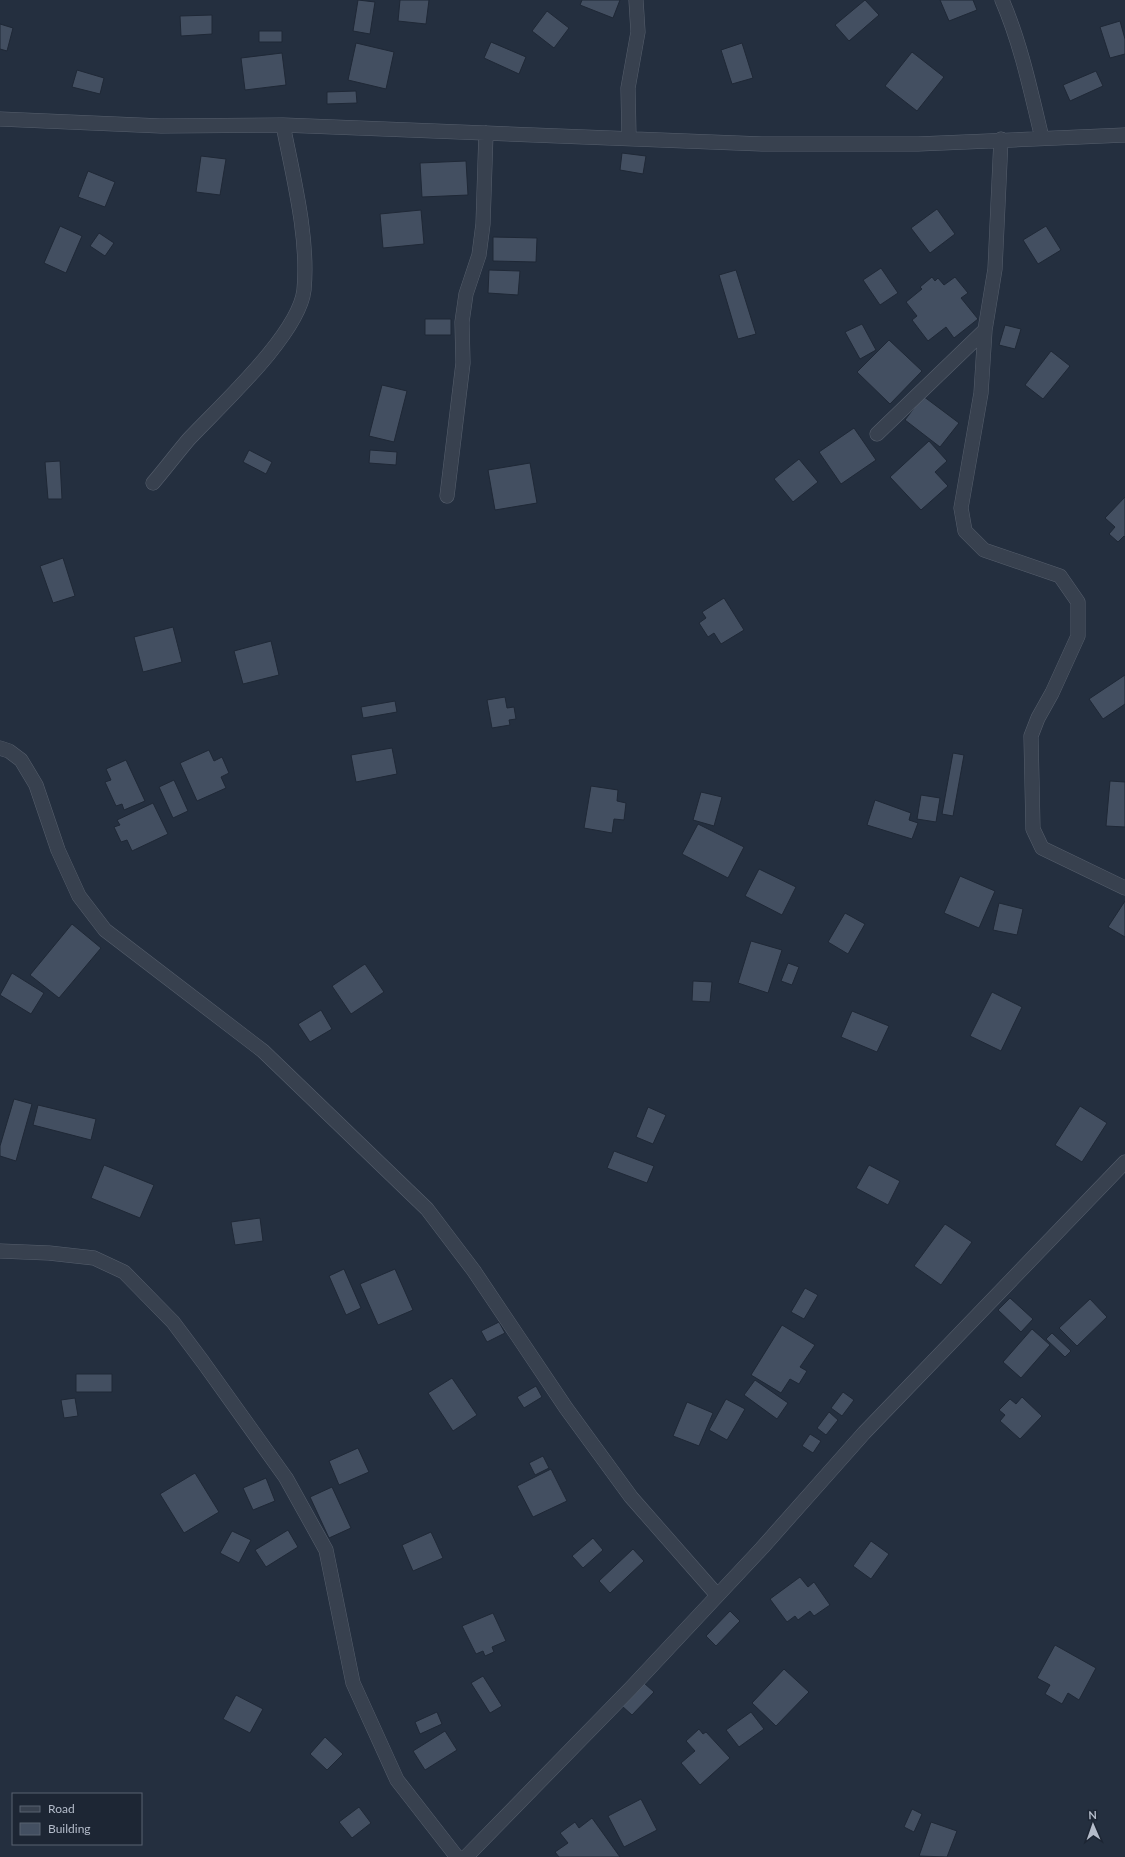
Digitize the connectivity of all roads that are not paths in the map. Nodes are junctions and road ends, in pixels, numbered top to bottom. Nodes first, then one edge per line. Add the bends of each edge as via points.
1 (636, 0) edge
2 (1002, 0) edge
3 (0, 119) edge
4 (284, 125) junction
5 (486, 133) junction
6 (1125, 135) edge
7 (629, 137) junction
8 (1042, 138) junction
9 (1001, 139) junction
10 (985, 330) junction
11 (877, 434) dead end
12 (153, 483) dead end
13 (447, 496) dead end
14 (0, 748) edge
15 (1125, 888) edge
16 (1125, 1162) edge
17 (0, 1251) edge
18 (718, 1595) junction
19 (458, 1857) edge
20 (466, 1857) edge

1 - 7 street via 638,32 628,88
2 - 8 street via 1021,54
3 - 4 street via 161,126
4 - 5 street
4 - 12 street via 300,215 304,291 293,321 271,352 188,440
5 - 7 street
5 - 13 street via 483,224 479,255 466,294 462,322 463,363
6 - 8 street
7 - 9 street via 770,144 918,144
8 - 9 street
9 - 10 street via 995,269
10 - 11 street
10 - 15 street via 981,393 962,508 965,531 984,550 1060,576 1078,602 1078,636 1031,736 1033,829 1042,848
14 - 18 street via 21,760 36,785 58,850 79,896 105,930 263,1051 427,1209 474,1271 566,1408 631,1497
16 - 18 street via 864,1432
17 - 19 street via 94,1258 124,1272 173,1322 286,1478 326,1550 353,1683 397,1780
18 - 20 street

